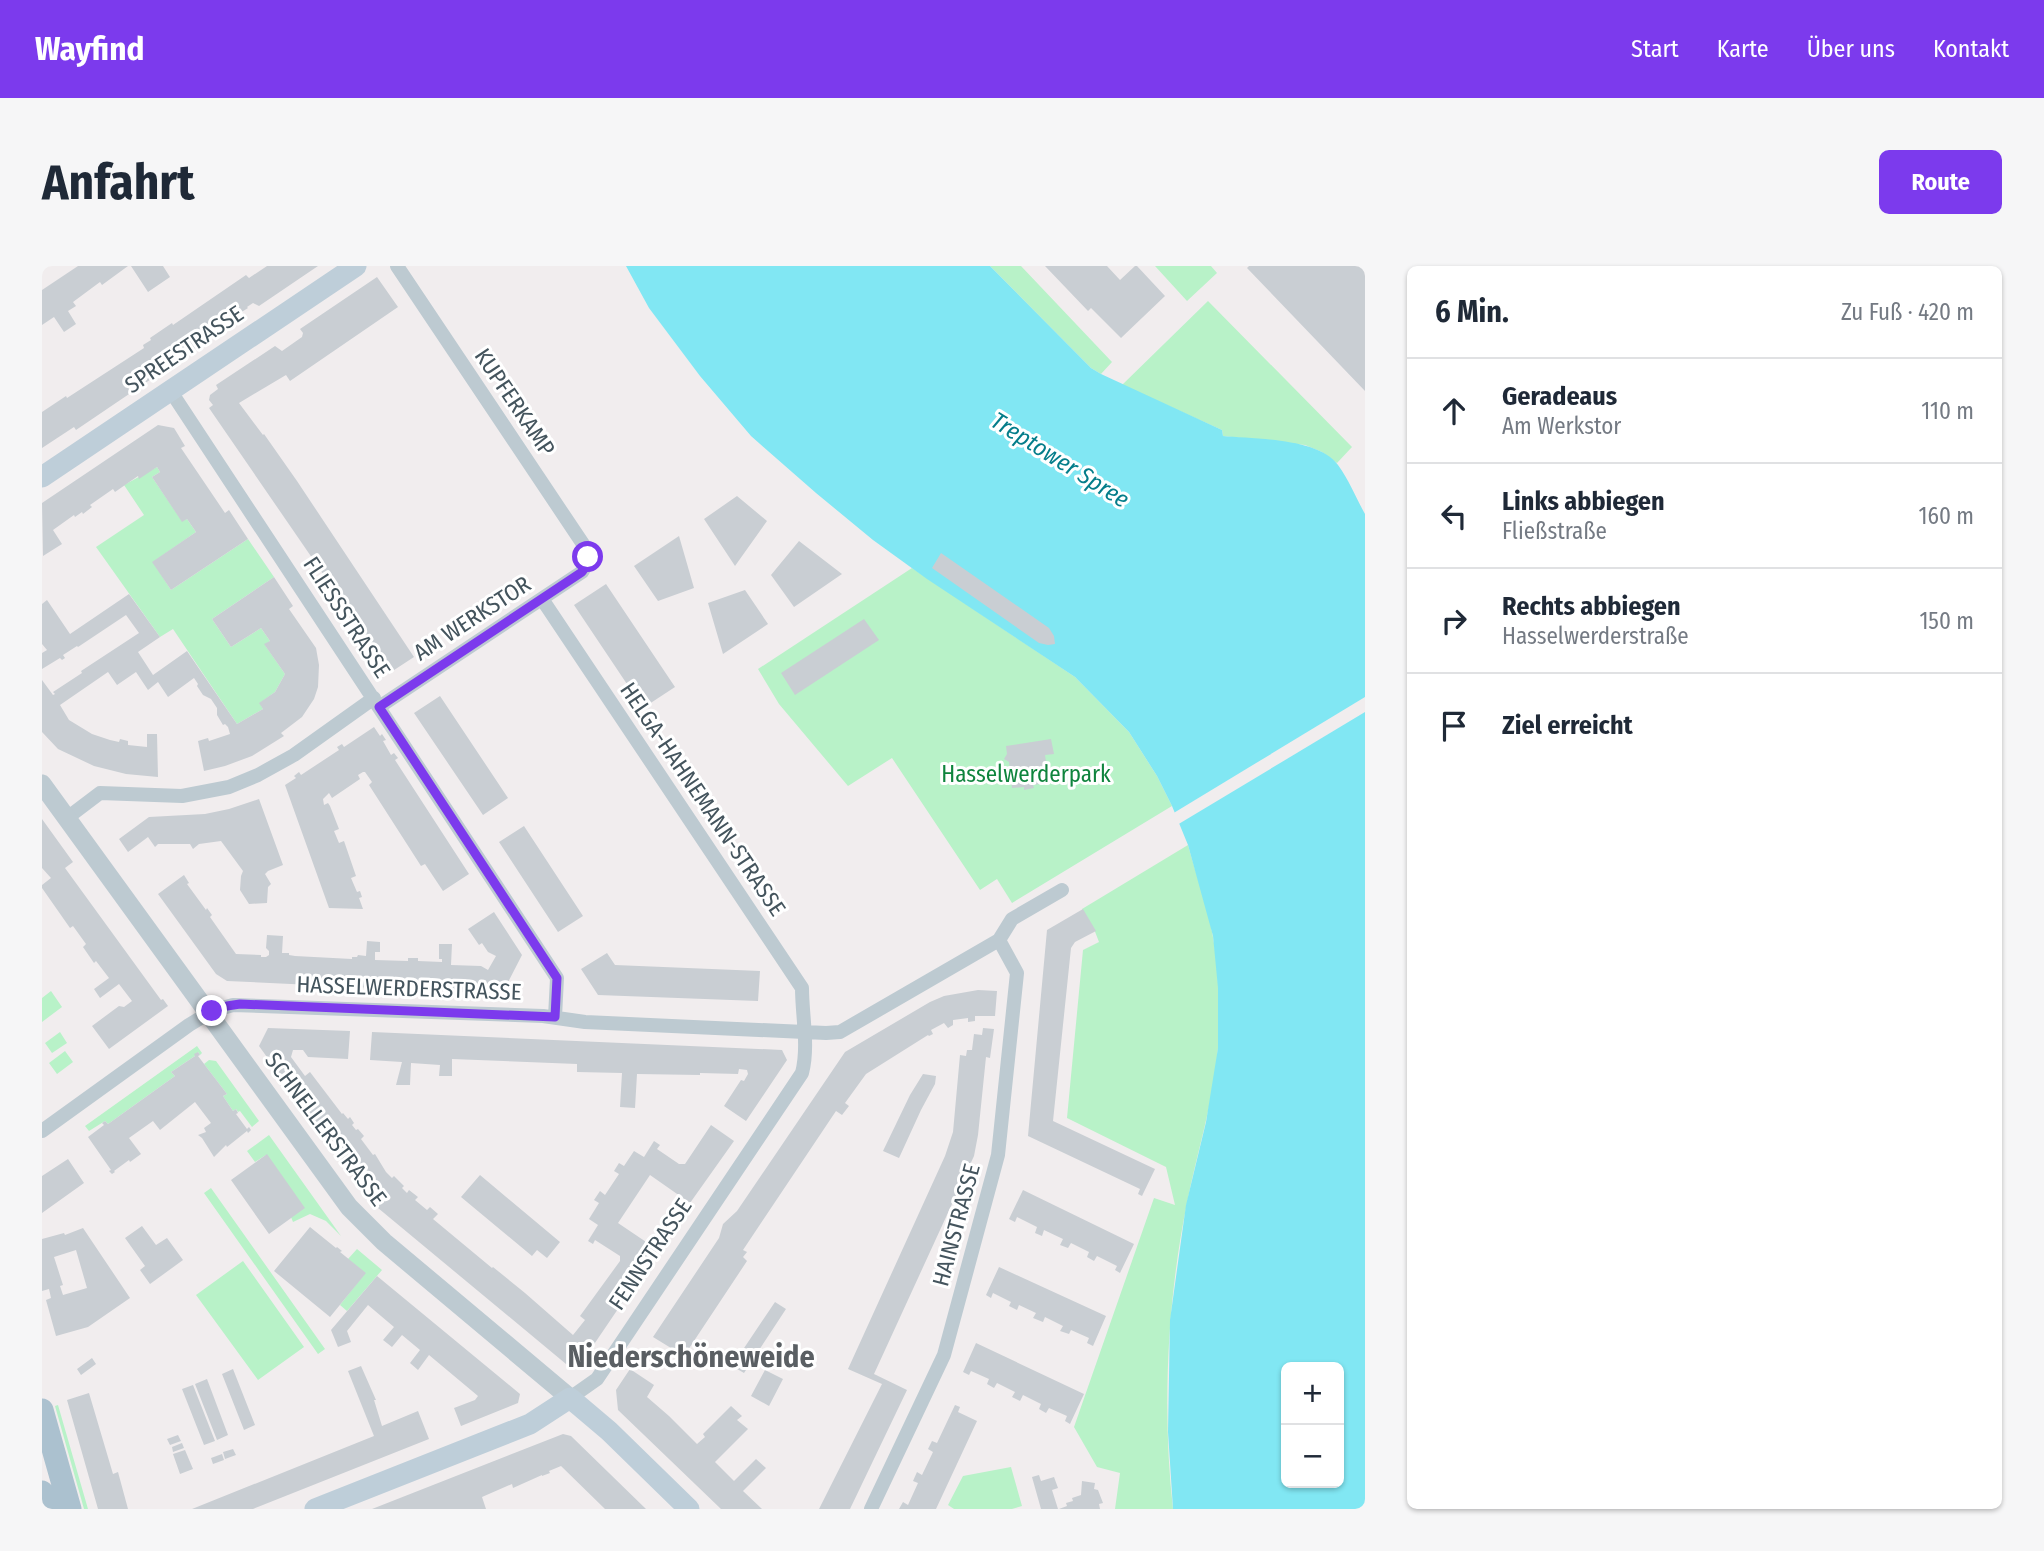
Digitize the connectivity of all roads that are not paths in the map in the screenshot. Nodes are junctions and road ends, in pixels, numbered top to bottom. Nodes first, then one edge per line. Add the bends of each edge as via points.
1 (356, 266) edge
2 (397, 266) edge
3 (170, 390) junction
4 (42, 478) edge
5 (587, 565) joint
6 (542, 599) junction
7 (376, 703) junction
8 (42, 784) edge
9 (67, 818) junction
10 (1062, 890) dead end
11 (999, 940) junction
12 (208, 1014) junction
13 (555, 1017) junction
14 (804, 1032) junction
15 (42, 1131) edge
16 (570, 1398) junction
17 (42, 1410) edge
18 (42, 1492) edge
19 (47, 1509) edge
20 (70, 1509) edge
21 (315, 1509) edge
22 (689, 1509) edge
23 (871, 1509) edge

1 - 3 main road, SPREESTRASSE
2 - 5 street, KUPFERKAMP via 585,547
3 - 4 main road, SPREESTRASSE
3 - 7 street, FLIESSSTRASSE
5 - 6 street, AM WERKSTOR
6 - 7 street, AM WERKSTOR
6 - 14 street, HELGA-HAHNEMANN-STRASSE via 802,988
7 - 9 street, AM WERKSTOR via 294,755 229,787 182,796 100,793
7 - 13 street, FLIESSSTRASSE via 557,978
8 - 9 street, SCHNELLERSTRASSE
9 - 12 street, SCHNELLERSTRASSE
10 - 11 street, HASSELWERDERSTRASSE via 1012,919
11 - 14 street, HASSELWERDERSTRASSE via 840,1032
11 - 23 street, HAINSTRASSE via 1017,973 998,1155 944,1355
12 - 13 street, HASSELWERDERSTRASSE via 240,1004
12 - 15 street, HASSELWERDERSTRASSE
12 - 16 street, SCHNELLERSTRASSE via 356,1216
13 - 14 street, HASSELWERDERSTRASSE
14 - 16 street, FENNSTRASSE via 803,1073 597,1379
16 - 21 main road, FENNSTRASSE via 530,1424
16 - 22 main road, SCHNELLERSTRASSE
17 - 20 main road
18 - 19 main road

